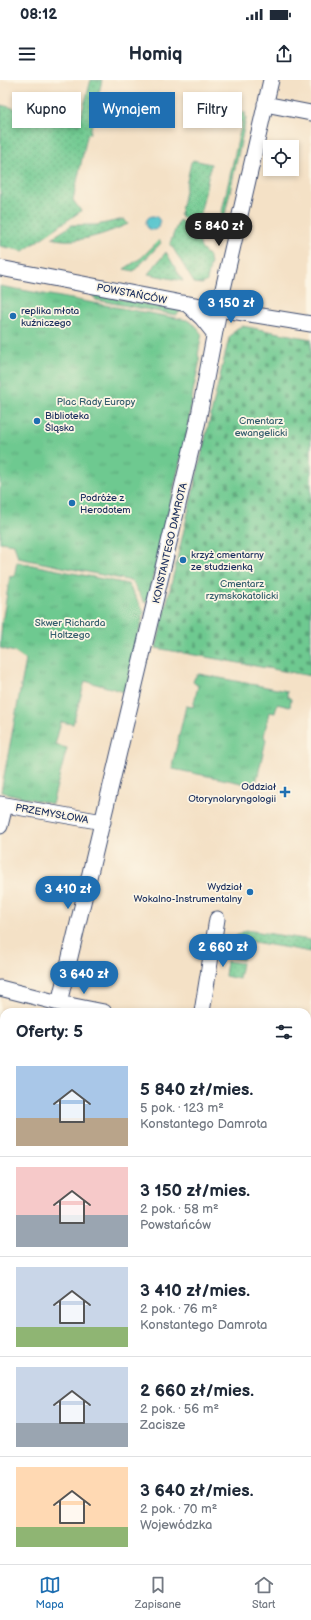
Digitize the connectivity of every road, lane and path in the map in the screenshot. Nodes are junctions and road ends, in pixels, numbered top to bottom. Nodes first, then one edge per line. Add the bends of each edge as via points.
1 (271, 80) edge
2 (265, 104) junction
3 (311, 113) edge
4 (0, 268) edge
5 (187, 303) junction
6 (219, 309) junction
7 (311, 324) edge
8 (214, 334) junction
9 (3, 805) edge
10 (103, 822) junction
11 (0, 826) edge
12 (217, 920) dead end
13 (0, 988) edge
14 (59, 1003) junction
15 (84, 1008) edge
16 (203, 1008) edge

1 - 2 street, KONSTANTEGO DAMROTA
2 - 3 street
2 - 6 street, KONSTANTEGO DAMROTA
4 - 5 street, POWSTAŃCÓW
5 - 6 street, POWSTAŃCÓW
5 - 8 street
6 - 7 street, POWSTAŃCÓW
6 - 8 street, KONSTANTEGO DAMROTA
8 - 10 street, KONSTANTEGO DAMROTA via 198,421
9 - 10 street, PRZEMYSŁOWA
9 - 11 street
10 - 14 street, KONSTANTEGO DAMROTA
12 - 16 street
13 - 14 street
14 - 15 street

